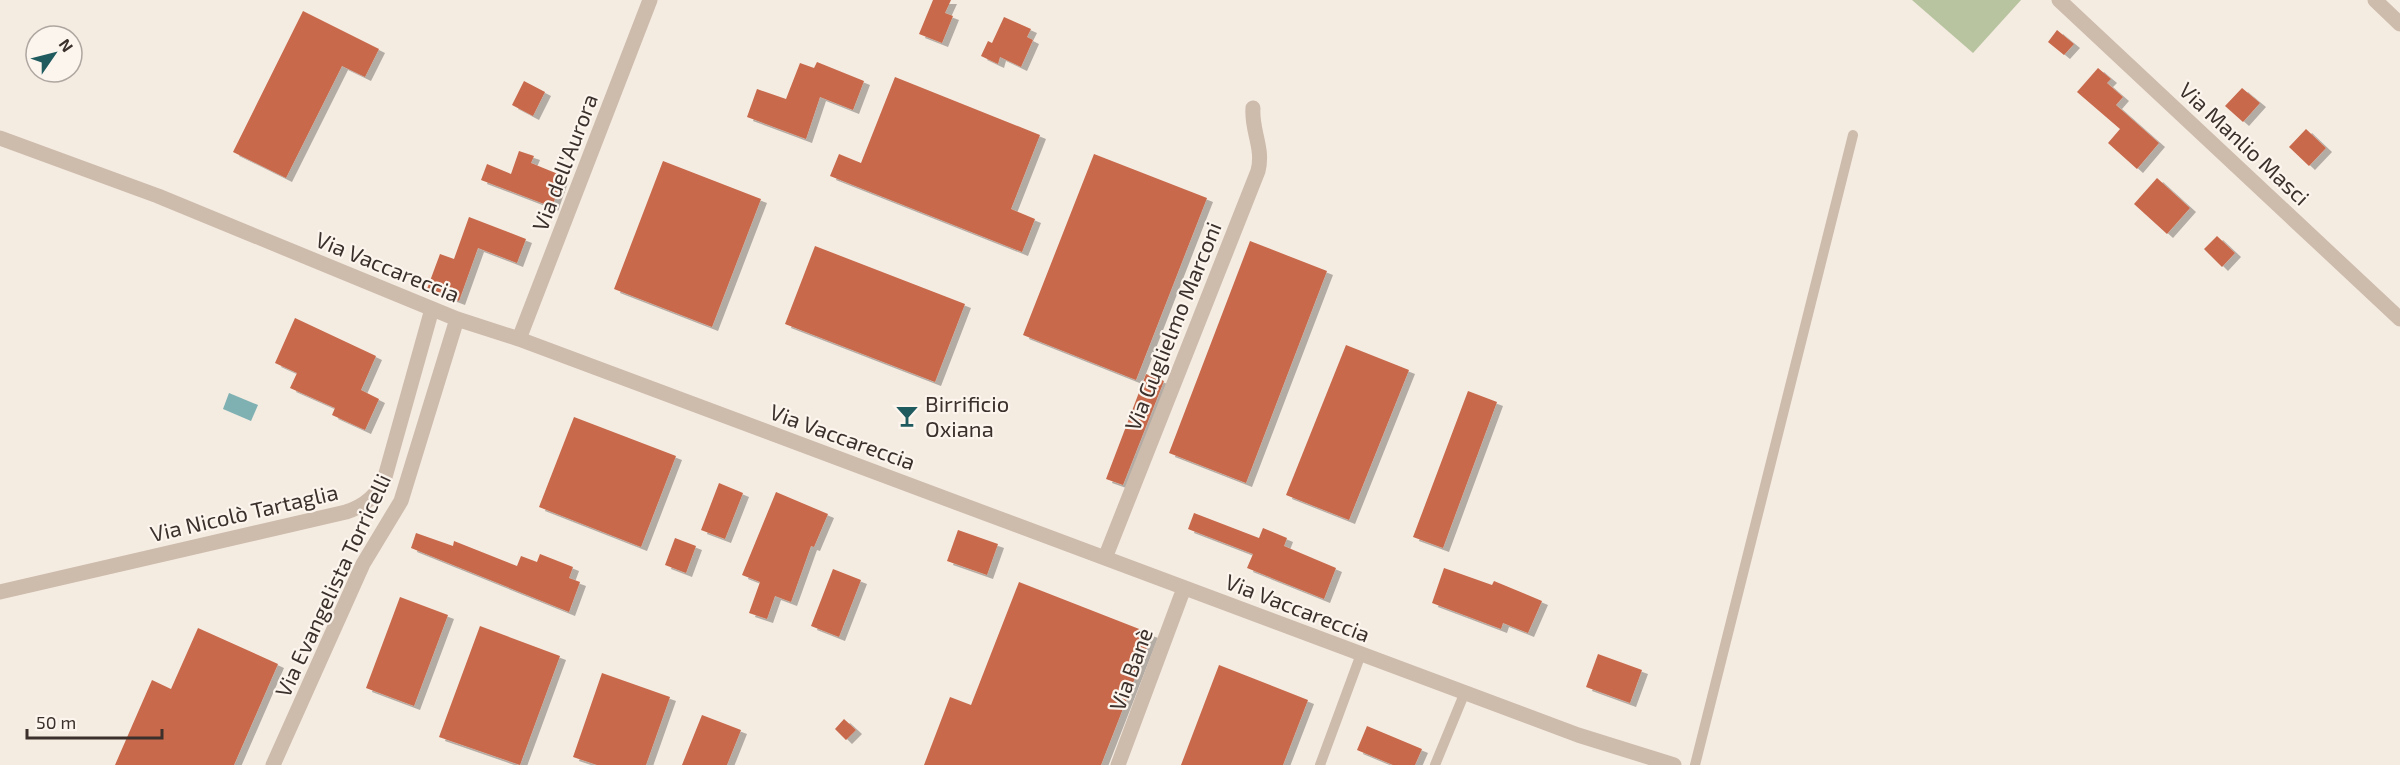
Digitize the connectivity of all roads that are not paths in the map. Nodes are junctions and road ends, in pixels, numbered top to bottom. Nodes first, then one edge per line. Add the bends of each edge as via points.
1 (650, 0) edge
2 (2059, 0) edge
3 (2375, 0) edge
4 (2400, 24) edge
5 (1253, 108) dead end
6 (1853, 135) dead end
7 (0, 138) edge
8 (432, 309) junction
9 (457, 319) junction
10 (2400, 319) edge
11 (519, 339) junction
12 (1105, 558) junction
13 (1184, 588) junction
14 (0, 592) edge
15 (1361, 654) junction
16 (1465, 692) junction
17 (273, 765) edge
18 (1118, 765) edge
19 (1320, 765) edge
20 (1435, 765) edge
21 (1674, 765) edge
22 (1695, 765) edge

1 - 11 street, Via dell'Aurora
2 - 10 street, Via Manlio Masci
3 - 4 street
5 - 12 street, Via Guglielmo Marconi via 1260,150 1258,171
6 - 22 lane
7 - 8 street, Via Vaccareccia via 158,196
8 - 9 street, Via Vaccareccia
8 - 14 street, Via Nicolò Tartaglia via 386,477 366,502 346,512
9 - 11 street, Via Vaccareccia
9 - 17 street, Via Evangelista Torricelli via 401,501 359,574
11 - 12 street, Via Vaccareccia
12 - 13 street, Via Vaccareccia
13 - 15 street, Via Vaccareccia
13 - 18 street, Via Banè
15 - 16 street, Via Vaccareccia
15 - 19 lane
16 - 20 lane
16 - 21 street, Via Vaccareccia via 1578,735

